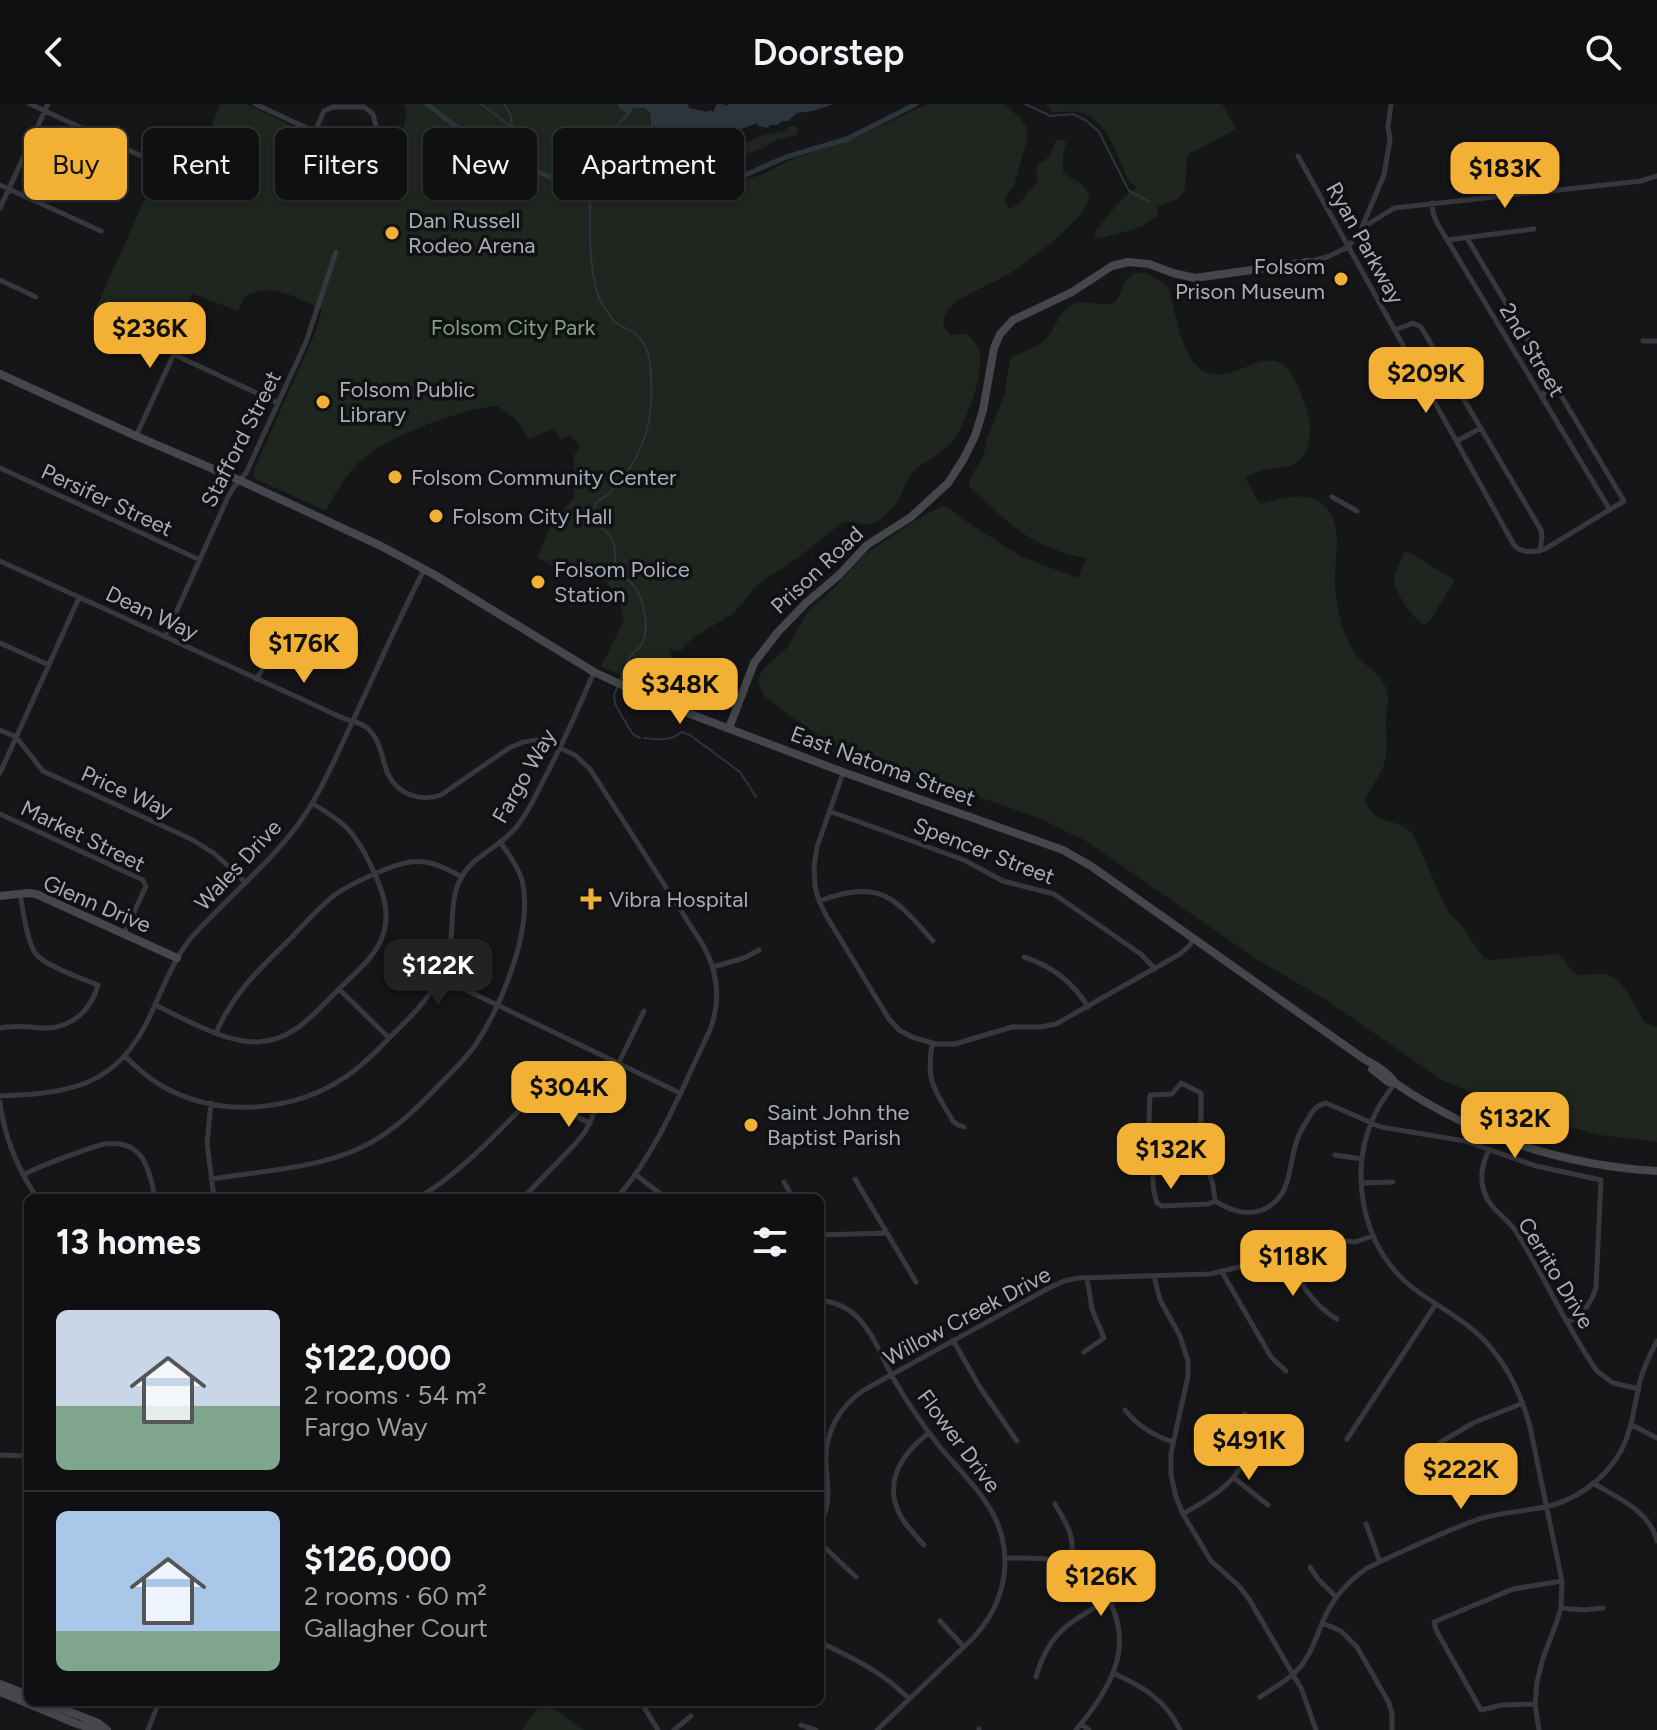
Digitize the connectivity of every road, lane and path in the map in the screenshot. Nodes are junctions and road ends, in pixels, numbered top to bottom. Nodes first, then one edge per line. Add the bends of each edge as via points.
1 (30, 104) edge
2 (48, 104) edge
3 (255, 104) edge
4 (1391, 104) edge
5 (343, 105) edge
6 (44, 111) junction
7 (309, 128) edge
8 (316, 128) edge
9 (376, 128) edge
10 (1298, 156) dead end
11 (143, 157) edge
12 (1657, 176) edge
13 (0, 185) edge
14 (9, 189) junction
15 (1432, 203) junction
16 (0, 208) edge
17 (1362, 228) junction
18 (1534, 229) dead end
19 (101, 231) dead end
20 (1467, 238) junction
21 (1447, 240) junction
22 (1348, 247) junction
23 (336, 252) dead end
24 (1313, 261) joint
25 (0, 280) edge
26 (36, 297) dead end
27 (191, 317) dead end
28 (1395, 330) junction
29 (1643, 341) dead end
30 (1657, 341) edge
31 (173, 354) junction
32 (0, 374) edge
33 (1550, 378) junction
34 (1542, 398) junction
35 (278, 403) junction
36 (1481, 428) junction
37 (136, 436) junction
38 (1457, 441) junction
39 (0, 468) edge
40 (239, 480) junction
41 (1332, 497) dead end
42 (1610, 510) junction
43 (1357, 511) dead end
44 (1540, 551) junction
45 (200, 560) junction
46 (0, 561) edge
47 (424, 569) junction
48 (79, 598) junction
49 (165, 637) junction
50 (0, 643) edge
51 (274, 652) dead end
52 (49, 665) junction
53 (598, 674) junction
54 (256, 679) junction
55 (353, 721) junction
56 (729, 728) junction
57 (0, 730) edge
58 (16, 737) junction
59 (560, 747) junction
60 (843, 772) junction
61 (0, 773) edge
62 (312, 803) junction
63 (829, 811) junction
64 (0, 814) edge
65 (501, 843) junction
66 (374, 875) junction
67 (462, 877) junction
68 (245, 882) junction
69 (20, 894) junction
70 (0, 896) edge
71 (819, 901) junction
72 (124, 934) junction
73 (1193, 939) junction
74 (933, 941) dead end
75 (759, 950) dead end
76 (1024, 957) dead end
77 (177, 958) junction
78 (713, 967) junction
79 (1156, 969) junction
80 (439, 977) junction
81 (339, 989) junction
82 (155, 1005) junction
83 (496, 1005) junction
84 (1088, 1007) junction
85 (644, 1011) dead end
86 (0, 1028) edge
87 (216, 1033) junction
88 (389, 1038) junction
89 (932, 1044) junction
90 (125, 1056) junction
91 (619, 1064) junction
92 (1395, 1083) junction
93 (680, 1093) junction
94 (0, 1099) edge
95 (211, 1103) junction
96 (590, 1123) junction
97 (1372, 1123) junction
98 (964, 1127) dead end
99 (1198, 1149) junction
100 (1489, 1149) junction
101 (1157, 1151) junction
102 (1335, 1155) dead end
103 (1362, 1159) junction
104 (1657, 1171) edge
105 (23, 1175) junction
106 (636, 1175) junction
107 (211, 1179) junction
108 (855, 1179) dead end
109 (784, 1182) dead end
110 (1393, 1182) dead end
111 (1361, 1183) junction
112 (35, 1194) edge
113 (154, 1194) edge
114 (213, 1194) edge
115 (424, 1194) edge
116 (527, 1194) edge
117 (620, 1194) edge
118 (661, 1194) edge
119 (791, 1194) edge
120 (1215, 1201) junction
121 (887, 1233) junction
122 (824, 1235) edge
123 (1373, 1236) junction
124 (1280, 1246) junction
125 (1222, 1272) junction
126 (1154, 1276) junction
127 (1087, 1278) junction
128 (916, 1282) dead end
129 (824, 1301) edge
130 (1436, 1304) junction
131 (1337, 1319) dead end
132 (1568, 1322) junction
133 (953, 1340) junction
134 (1657, 1341) edge
135 (1084, 1352) dead end
136 (1286, 1371) dead end
137 (891, 1374) junction
138 (1639, 1389) junction
139 (1523, 1403) junction
140 (1125, 1410) dead end
141 (1245, 1414) dead end
142 (1632, 1425) junction
143 (929, 1433) junction
144 (1657, 1438) edge
145 (1347, 1439) dead end
146 (824, 1440) edge
147 (828, 1440) junction
148 (1017, 1441) dead end
149 (1173, 1442) junction
150 (1441, 1442) dead end
151 (0, 1455) edge
152 (24, 1456) edge
153 (1234, 1478) junction
154 (1593, 1483) junction
155 (1055, 1504) dead end
156 (1268, 1505) dead end
157 (1546, 1507) junction
158 (824, 1514) edge
159 (1183, 1514) junction
160 (1366, 1524) dead end
161 (1657, 1541) edge
162 (924, 1545) dead end
163 (824, 1547) edge
164 (1005, 1558) junction
165 (1380, 1562) junction
166 (1069, 1565) junction
167 (1310, 1567) dead end
168 (856, 1577) dead end
169 (1562, 1581) junction
170 (1336, 1597) junction
171 (1108, 1599) junction
172 (1561, 1608) junction
173 (1603, 1608) dead end
174 (940, 1621) dead end
175 (1322, 1623) junction
176 (824, 1644) edge
177 (964, 1647) junction
178 (1113, 1673) junction
179 (1293, 1674) junction
180 (1036, 1677) dead end
181 (0, 1684) edge
182 (0, 1692) edge
183 (24, 1693) edge
184 (1260, 1697) dead end
185 (909, 1699) junction
186 (24, 1702) edge
187 (1535, 1704) junction
188 (35, 1706) edge
189 (55, 1706) edge
190 (157, 1706) edge
191 (643, 1706) edge
192 (52, 1713) junction
193 (691, 1716) dead end
194 (85, 1718) junction
195 (1081, 1724) junction
196 (801, 1725) dead end
197 (98, 1730) edge
198 (107, 1730) edge
199 (148, 1730) edge
200 (658, 1730) edge
201 (674, 1730) edge
202 (816, 1730) edge
203 (877, 1730) edge
204 (1076, 1730) edge
205 (1089, 1730) edge
206 (1180, 1730) edge
207 (1316, 1730) edge
208 (1392, 1730) edge
209 (1539, 1730) edge

1 - 6 street
2 - 6 street
3 - 7 street
4 - 17 street via 1384,175
5 - 8 street via 324,111
5 - 9 street via 364,107 373,114
6 - 11 street
6 - 14 street
10 - 22 street, Ryan Parkway
12 - 15 street
13 - 14 street
14 - 16 street
14 - 19 street
15 - 17 street via 1394,208
15 - 21 street, 2nd Street
17 - 22 street
18 - 20 street
20 - 21 street
20 - 33 street
21 - 34 street, 2nd Street
22 - 24 street
22 - 28 street, Ryan Parkway
23 - 35 street, Stafford Street via 306,342
24 - 56 main road, Prison Road via 1195,278 1128,262 1013,320 994,348 975,436 948,483 918,512 867,545 777,633 754,663
25 - 26 street
27 - 31 street
28 - 36 street via 1413,323 1421,327
28 - 38 street, Ryan Parkway
29 - 30 street
31 - 35 street
31 - 37 street
32 - 37 main road, East Natoma Street
33 - 34 street
33 - 42 street via 1624,501
34 - 42 street, 2nd Street
35 - 40 street, Stafford Street
36 - 38 street
36 - 44 street via 1541,530
37 - 40 main road, East Natoma Street
38 - 44 street, Ryan Parkway via 1514,545
39 - 45 street, Persifer Street
40 - 45 street, Stafford Street
40 - 47 main road, East Natoma Street
41 - 43 street
42 - 44 street
45 - 49 street, Stafford Street
46 - 48 street, Dean Way
47 - 53 main road, East Natoma Street
47 - 55 street, Wales Drive
48 - 49 street, Dean Way
48 - 52 street
49 - 54 street, Dean Way
50 - 52 street
51 - 54 street
52 - 58 street
53 - 56 main road, East Natoma Street
53 - 59 street, Fargo Way
54 - 55 street, Dean Way
55 - 59 street, Dean Way via 375,737 394,784 420,798 441,795 518,743 532,740
55 - 62 street, Wales Drive
56 - 60 main road, East Natoma Street
57 - 58 street, Price Way
58 - 61 street
58 - 68 street, Price Way via 43,771 191,839
59 - 65 street, Fargo Way via 521,821
59 - 78 street via 590,769
60 - 63 street
60 - 73 main road, East Natoma Street via 1063,850
62 - 66 street via 352,834
62 - 68 street, Wales Drive via 293,832
63 - 71 street via 815,857
63 - 79 street, Spencer Street via 964,860 1003,881 1054,894
64 - 72 street, Market Street via 143,880 146,886
65 - 67 street, Fargo Way
65 - 83 street via 518,868 524,894 518,951
66 - 67 street via 418,862
66 - 81 street via 385,903 384,933 372,955
66 - 87 street via 321,907 238,993
67 - 80 street
68 - 77 street, Wales Drive
69 - 70 main road, Glenn Drive
69 - 72 main road, Glenn Drive via 40,896
69 - 86 street via 37,955 98,985 85,1011 67,1024
71 - 74 street via 855,891 881,895 901,906
71 - 89 street via 889,1019 905,1034
72 - 77 main road, Glenn Drive
73 - 79 street
73 - 92 main road, East Natoma Street
75 - 78 street
76 - 84 street via 1063,977
77 - 82 street, Wales Drive
78 - 93 street via 713,1021
79 - 84 street
80 - 83 street
80 - 88 street via 418,1009
81 - 87 street via 286,1035 249,1042
81 - 88 street
82 - 87 street
82 - 90 street, Wales Drive
83 - 91 street
83 - 107 street via 463,1061 384,1135 328,1160
84 - 89 street via 1052,1026 1012,1027 955,1044
85 - 91 street
88 - 95 street via 362,1065 306,1097 254,1108
89 - 98 street via 932,1083 953,1121
90 - 94 street, Wales Drive via 98,1077 66,1091
90 - 95 street via 163,1087
91 - 93 street
91 - 96 street
92 - 97 street
92 - 104 main road, East Natoma Street via 1467,1123 1524,1146 1583,1162
93 - 106 street
94 - 105 street via 7,1137
95 - 107 street
96 - 115 street via 533,1096 469,1161
96 - 116 street
97 - 100 street
97 - 103 street
97 - 120 street via 1322,1103 1302,1128 1287,1186 1275,1202 1246,1213
99 - 101 street
99 - 101 street via 1201,1093 1181,1083 1172,1094 1150,1095 1151,1142
99 - 120 street
100 - 132 street, Cerrito Drive via 1481,1173 1486,1198 1512,1227
100 - 132 street via 1601,1180 1596,1288 1585,1310
101 - 120 street via 1157,1203
102 - 103 street
103 - 111 street
105 - 112 street
105 - 113 street via 102,1144 119,1144 146,1163
106 - 117 street
106 - 118 street
107 - 114 street
108 - 121 street
109 - 119 street
110 - 111 street
111 - 123 street
121 - 122 street
121 - 128 street
123 - 124 street, Willow Creek Drive via 1355,1242 1312,1238
123 - 130 street via 1402,1278
124 - 125 street, Willow Creek Drive
124 - 131 street via 1311,1298
125 - 126 street, Willow Creek Drive
125 - 136 street via 1271,1357
126 - 127 street, Willow Creek Drive
126 - 149 street via 1188,1361
127 - 133 street, Willow Creek Drive via 1056,1284
127 - 135 street via 1104,1338
129 - 137 street, Flower Drive via 858,1318
130 - 139 street via 1490,1348
130 - 145 street
132 - 138 street, Cerrito Drive via 1600,1374
133 - 137 street, Willow Creek Drive
133 - 148 street
134 - 138 street
137 - 143 street, Flower Drive
137 - 147 street, Willow Creek Drive via 848,1403
138 - 142 street
139 - 150 street
139 - 157 street
140 - 149 street via 1149,1432
141 - 153 street via 1248,1445
142 - 144 street
142 - 154 street via 1618,1456
143 - 162 street via 903,1457 894,1488 899,1512
143 - 164 street, Flower Drive via 990,1508
146 - 147 street
147 - 158 street, Willow Creek Drive via 829,1501
149 - 159 street via 1171,1475
151 - 152 street
153 - 156 street
153 - 159 street
154 - 157 street
154 - 161 street via 1642,1513
155 - 166 street via 1072,1536
157 - 165 street via 1475,1521
157 - 169 street
159 - 179 street via 1211,1561 1244,1592
160 - 165 street
163 - 168 street
164 - 166 street via 1042,1558
164 - 177 street, Flower Drive via 995,1608
165 - 170 street
166 - 171 street via 1091,1578
167 - 170 street
169 - 172 street
169 - 187 street via 1513,1589 1434,1622 1481,1710
170 - 175 street
171 - 178 street via 1120,1640
171 - 180 street via 1060,1631
172 - 173 street
172 - 187 street via 1540,1670
174 - 177 street
175 - 179 street via 1310,1653
175 - 208 street via 1341,1631 1357,1647 1389,1703
176 - 185 street via 879,1672
177 - 185 street, Flower Drive
178 - 195 street
178 - 206 street via 1152,1694
179 - 184 street
179 - 207 street
181 - 183 main road
182 - 186 main road
185 - 203 street, Flower Drive
187 - 209 street
188 - 192 main road
189 - 194 main road
190 - 199 street
191 - 200 street
192 - 194 main road
192 - 197 main road
193 - 201 street
194 - 198 main road
195 - 204 street
195 - 205 street
196 - 202 street

